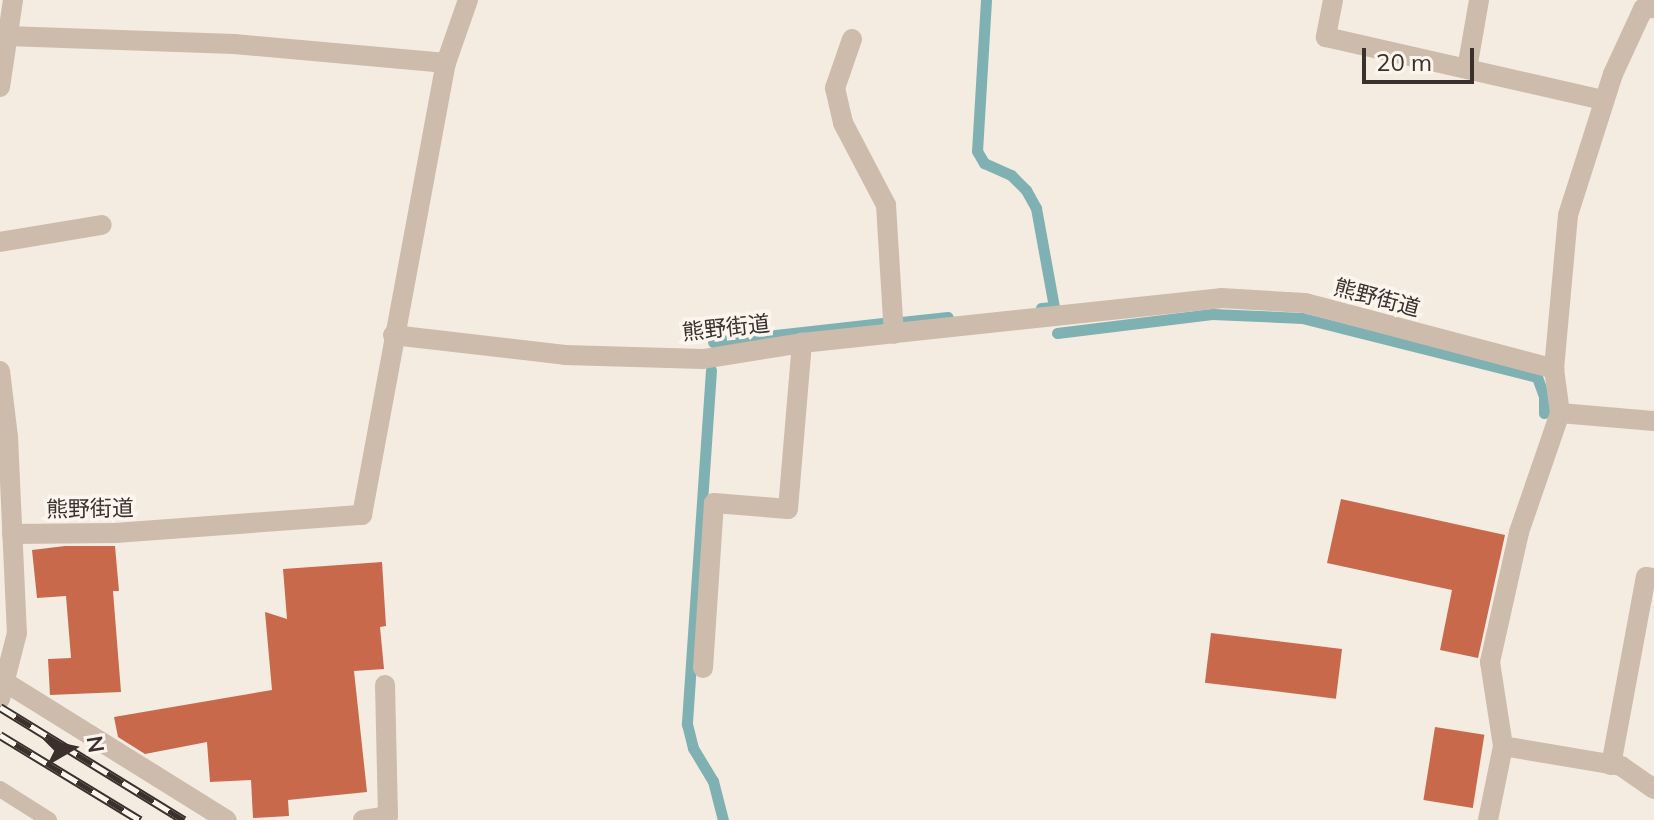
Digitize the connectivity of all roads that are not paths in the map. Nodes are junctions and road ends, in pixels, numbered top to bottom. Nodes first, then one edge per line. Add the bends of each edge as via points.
1 (13, 0) edge
2 (468, 0) edge
3 (1333, 0) edge
4 (1479, 0) edge
5 (1654, 8) edge
6 (7, 36) junction
7 (852, 39) dead end
8 (446, 63) junction
9 (1467, 69) junction
10 (0, 87) edge
11 (1604, 100) junction
12 (102, 225) dead end
13 (0, 242) edge
14 (894, 334) junction
15 (393, 335) junction
16 (802, 343) junction
17 (1554, 369) junction
18 (0, 371) edge
19 (1560, 413) junction
20 (1654, 421) edge
21 (4, 437) edge
22 (12, 534) junction
23 (1654, 578) edge
24 (703, 668) dead end
25 (385, 685) dead end
26 (2, 690) edge
27 (1503, 746) junction
28 (1611, 765) junction
29 (0, 789) edge
30 (1654, 789) edge
31 (49, 820) edge
32 (227, 820) edge
33 (363, 820) edge
34 (1488, 820) edge

1 - 6 street
2 - 8 street
3 - 9 street via 1326,37
4 - 9 street
5 - 11 street via 1643,9
6 - 8 street via 234,44
6 - 10 street
7 - 14 street via 835,88 843,123 886,205
8 - 15 street
9 - 11 street
11 - 17 street via 1568,215
12 - 13 street
14 - 16 street, 熊野街道
14 - 17 street, 熊野街道 via 1221,298 1305,303
15 - 16 street, 熊野街道 via 565,355 703,359
15 - 22 street, 熊野街道 via 362,515 115,533
16 - 24 street via 788,509 714,503
17 - 19 street
18 - 21 street
19 - 20 street
19 - 27 street via 1519,532 1490,662
21 - 22 street
22 - 26 street via 17,633
23 - 28 street via 1646,577
25 - 33 street via 388,816
26 - 32 street
27 - 28 street
27 - 34 street
28 - 30 street via 1621,766
29 - 31 lane

